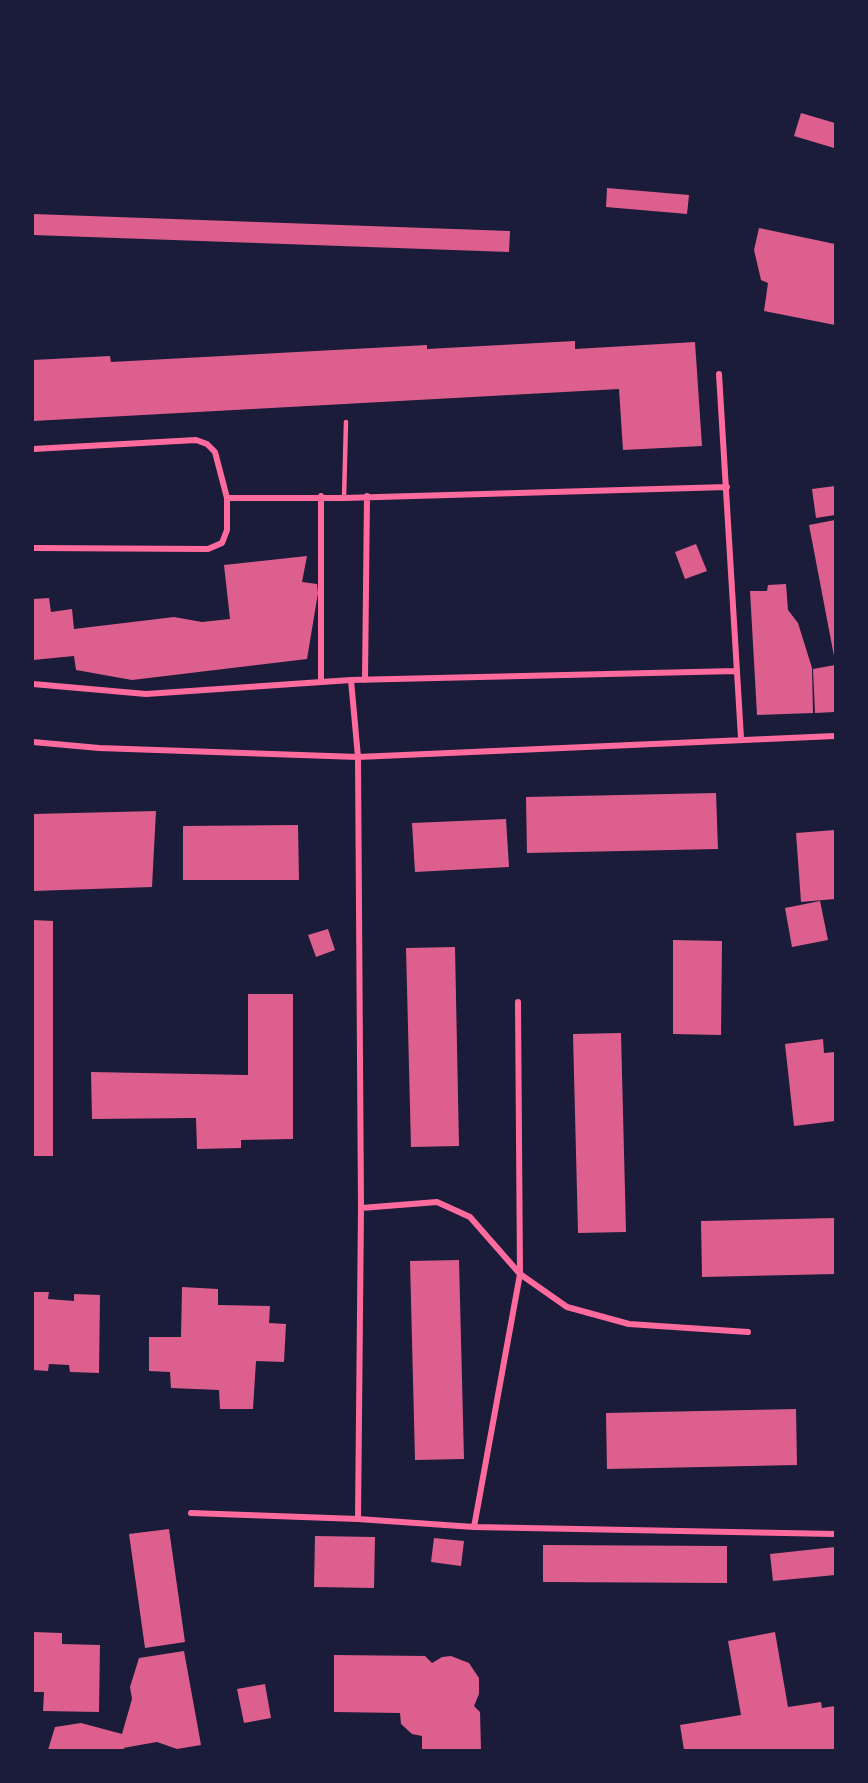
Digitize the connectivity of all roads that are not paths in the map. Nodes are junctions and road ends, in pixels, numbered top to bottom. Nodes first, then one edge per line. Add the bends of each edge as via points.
1 (719, 374) dead end
2 (346, 422) dead end
3 (33, 449) edge
4 (727, 487) junction
5 (321, 496) junction
6 (367, 496) junction
7 (227, 498) junction
8 (344, 498) junction
9 (33, 548) edge
10 (736, 671) junction
11 (351, 680) junction
12 (364, 680) junction
13 (321, 681) junction
14 (33, 684) edge
15 (835, 736) edge
16 (741, 738) junction
17 (33, 742) edge
18 (358, 757) junction
19 (518, 1002) dead end
20 (361, 1208) junction
21 (520, 1274) junction
22 (748, 1332) dead end
23 (191, 1513) dead end
24 (358, 1519) junction
25 (474, 1527) junction
26 (835, 1534) edge

1 - 4 street
2 - 8 lane
3 - 7 street via 196,440 215,452
4 - 6 street
4 - 10 street
5 - 7 street
5 - 8 street
5 - 13 street
6 - 8 street
6 - 12 street
7 - 9 street via 227,530 222,543 208,549
10 - 12 street
10 - 16 street
11 - 12 street
11 - 13 street
11 - 18 street
13 - 14 street via 146,694
15 - 16 street
16 - 18 street
17 - 18 street
18 - 20 street
19 - 21 street
20 - 21 street via 437,1202 470,1217
20 - 24 street
21 - 22 street via 567,1307 629,1324
21 - 25 street
23 - 24 street
24 - 25 street
25 - 26 street

